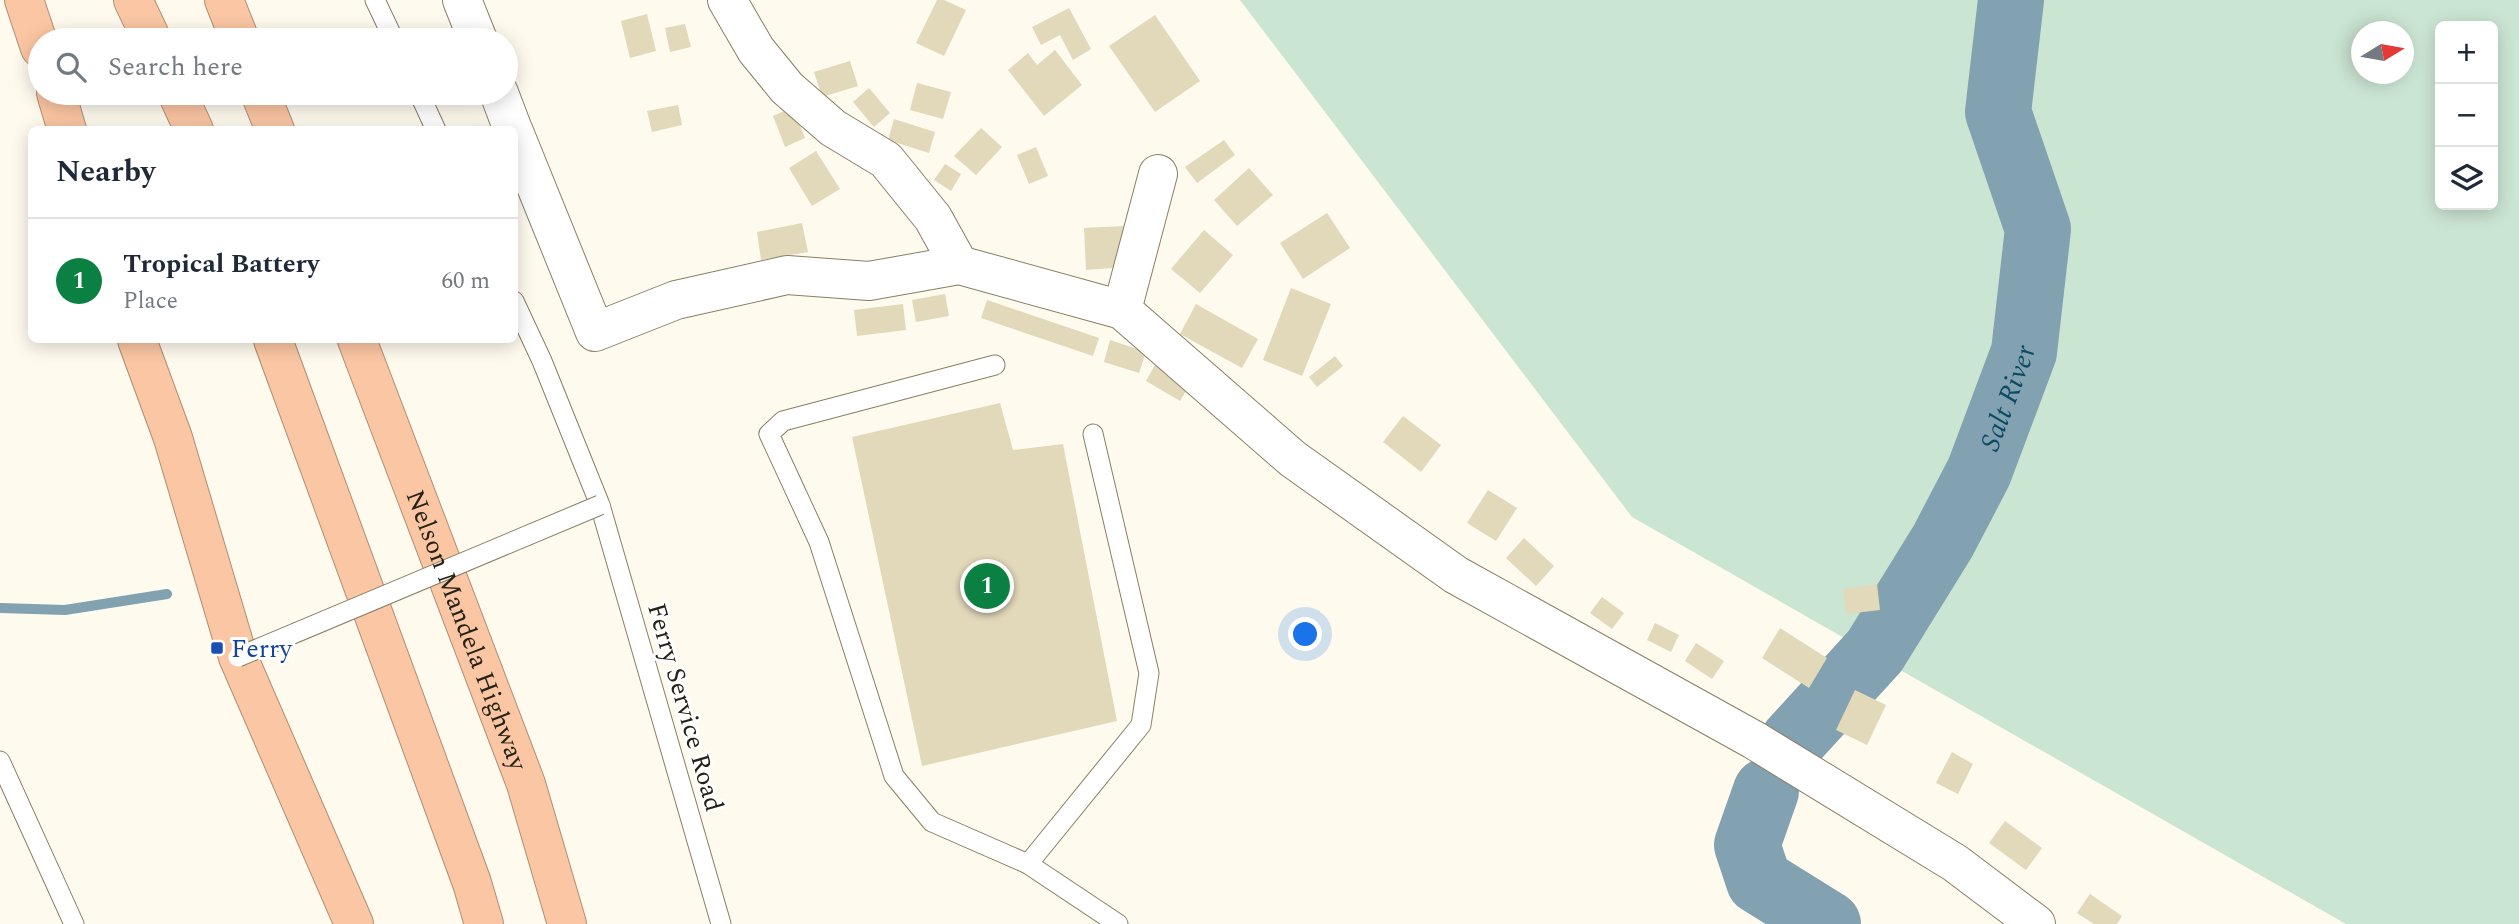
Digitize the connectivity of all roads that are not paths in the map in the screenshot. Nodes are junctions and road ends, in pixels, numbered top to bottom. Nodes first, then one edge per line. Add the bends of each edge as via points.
1 (24, 0) edge
2 (133, 0) edge
3 (224, 0) edge
4 (375, 0) edge
5 (463, 0) edge
6 (727, 0) edge
7 (33, 28) edge
8 (146, 28) edge
9 (235, 28) edge
10 (388, 28) edge
11 (474, 28) edge
12 (60, 105) edge
13 (183, 105) edge
14 (265, 105) edge
15 (425, 105) edge
16 (504, 105) edge
17 (66, 126) edge
18 (192, 126) edge
19 (273, 126) edge
20 (434, 126) edge
21 (512, 126) edge
22 (518, 141) edge
23 (1158, 174) dead end
24 (959, 265) junction
25 (518, 310) edge
26 (1122, 310) junction
27 (138, 343) edge
28 (274, 343) edge
29 (358, 343) edge
30 (995, 365) dead end
31 (1093, 434) dead end
32 (600, 505) junction
33 (239, 657) junction
34 (0, 761) edge
35 (1028, 864) junction
36 (74, 924) edge
37 (354, 924) edge
38 (484, 924) edge
39 (567, 924) edge
40 (721, 924) edge
41 (1118, 924) edge
42 (2036, 924) edge

1 - 7 highway
2 - 8 highway
3 - 9 highway
4 - 10 lane
5 - 11 street
6 - 24 street via 756,50 787,88 833,128 886,160 933,218
12 - 17 highway
13 - 18 highway
14 - 19 highway
15 - 20 lane
16 - 21 street
22 - 24 street via 595,332 676,300 788,275 869,281
23 - 26 street
24 - 26 street
25 - 32 lane, Ferry Service Road
26 - 42 street via 1293,459 1456,575 1755,740 1955,863
27 - 33 highway via 173,438
28 - 38 highway
29 - 39 highway, Nelson Mandela Highway via 526,784
30 - 35 lane via 783,421 769,434 819,542 894,776 932,822
31 - 35 lane via 1149,673 1141,725
32 - 33 lane, bridge
32 - 40 lane, Ferry Service Road
33 - 37 highway
34 - 36 lane
35 - 41 lane

